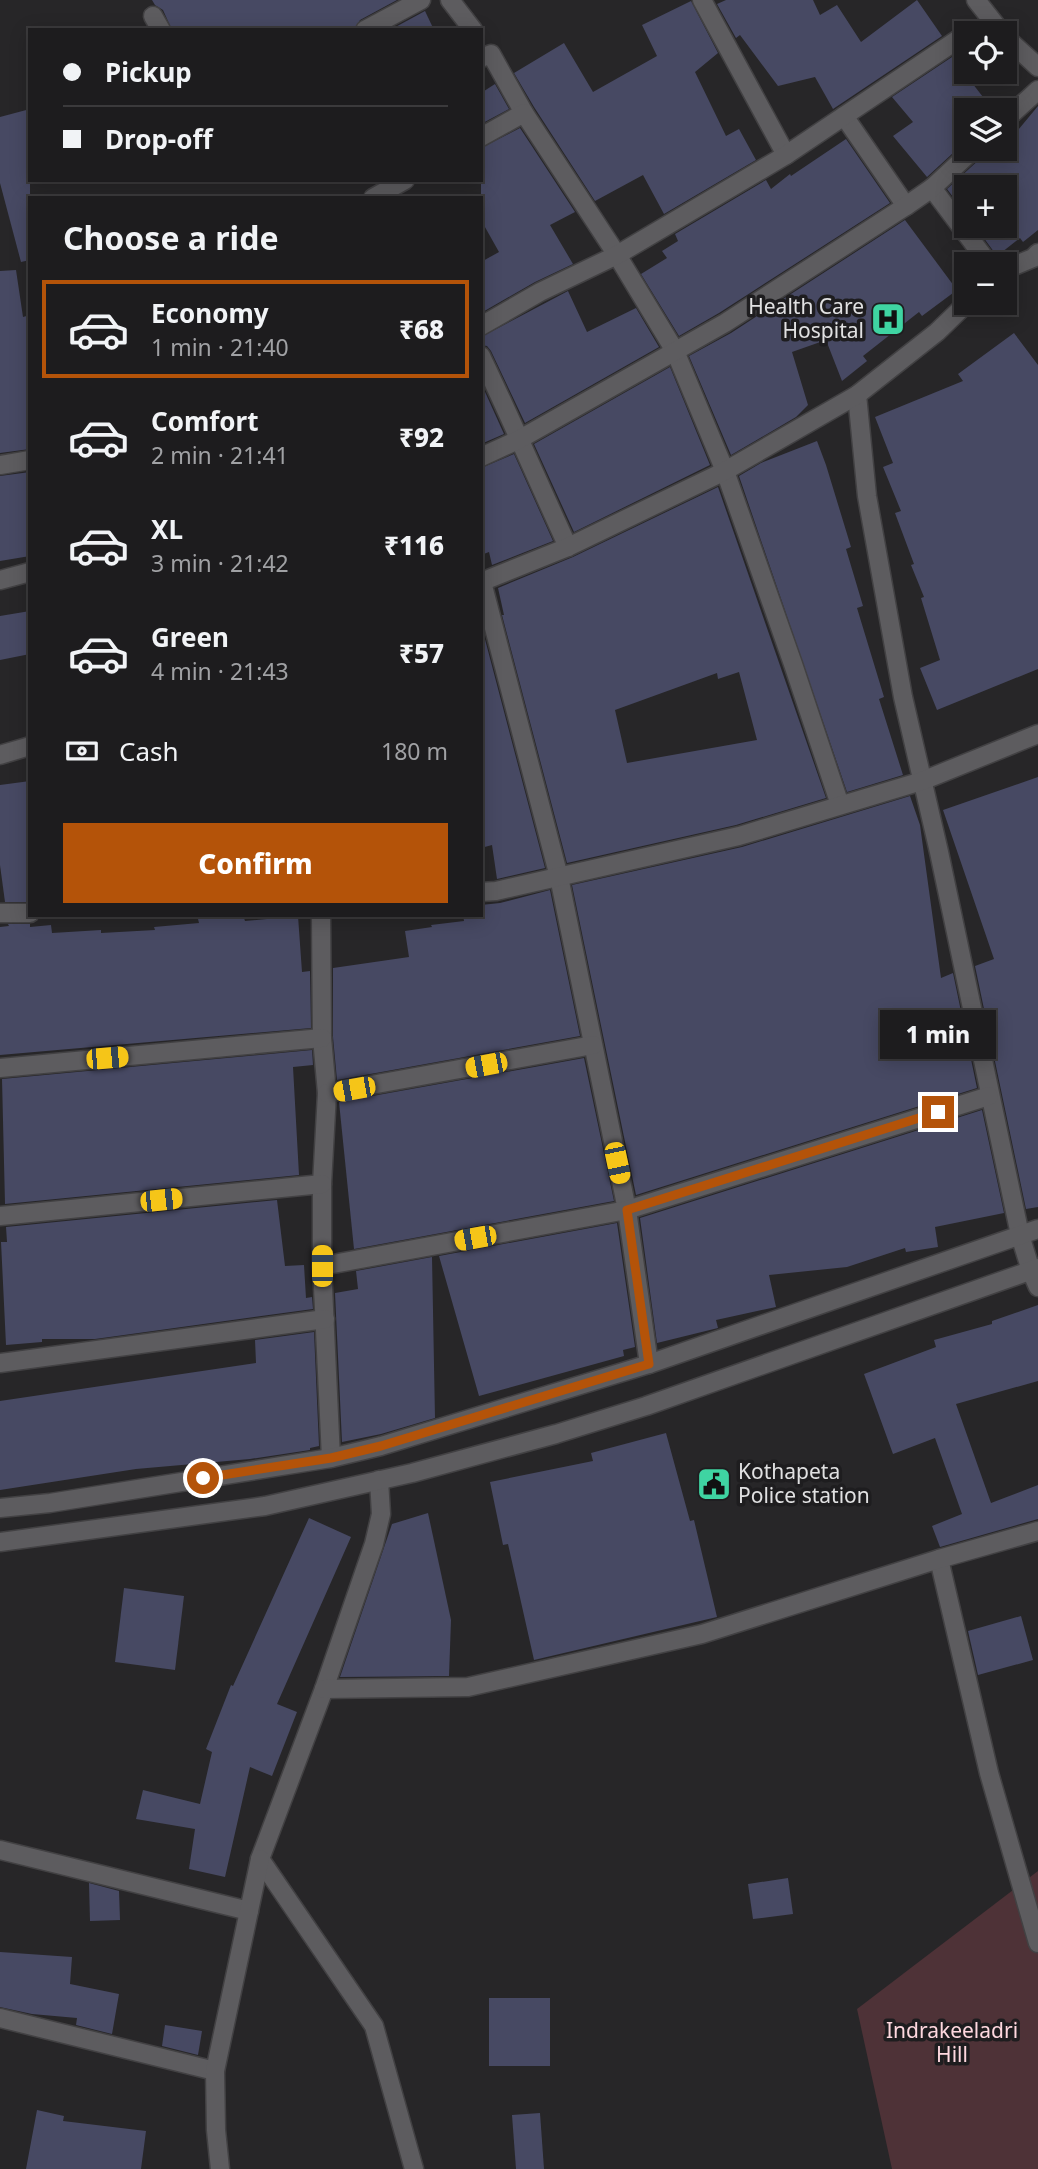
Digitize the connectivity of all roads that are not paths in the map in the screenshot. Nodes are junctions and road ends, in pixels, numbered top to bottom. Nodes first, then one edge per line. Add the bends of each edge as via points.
1 (421, 0) edge
2 (450, 0) edge
3 (702, 0) edge
4 (976, 0) edge
5 (989, 19) joint
6 (986, 21) edge
7 (370, 28) edge
8 (471, 28) edge
9 (954, 43) edge
10 (1017, 48) edge
11 (484, 51) edge
12 (1038, 67) edge
13 (1038, 90) edge
14 (1017, 109) edge
15 (524, 113) junction
16 (844, 116) junction
17 (483, 136) edge
18 (786, 155) junction
19 (961, 161) edge
20 (401, 182) edge
21 (932, 188) junction
22 (377, 196) edge
23 (906, 206) junction
24 (980, 252) edge
25 (1038, 253) edge
26 (617, 255) junction
27 (1017, 264) edge
28 (955, 315) edge
29 (483, 325) edge
30 (675, 351) junction
31 (483, 360) edge
32 (857, 395) junction
33 (520, 439) junction
34 (483, 456) edge
35 (28, 460) edge
36 (0, 465) edge
37 (725, 471) junction
38 (568, 547) junction
39 (28, 573) edge
40 (0, 580) edge
41 (483, 582) edge
42 (483, 586) edge
43 (1038, 734) edge
44 (28, 747) edge
45 (0, 755) edge
46 (922, 781) junction
47 (840, 805) junction
48 (559, 877) junction
49 (483, 892) edge
50 (0, 913) edge
51 (28, 913) edge
52 (321, 917) edge
53 (322, 1038) junction
54 (593, 1045) junction
55 (0, 1068) edge
56 (327, 1094) junction
57 (989, 1096) junction
58 (322, 1184) junction
59 (627, 1210) junction
60 (0, 1216) edge
61 (1038, 1229) edge
62 (1020, 1235) junction
63 (322, 1266) junction
64 (1036, 1275) edge
65 (325, 1319) junction
66 (0, 1363) edge
67 (649, 1364) junction
68 (331, 1458) junction
69 (379, 1480) junction
70 (0, 1508) edge
71 (1038, 1531) edge
72 (0, 1542) edge
73 (939, 1559) junction
74 (324, 1689) junction
75 (0, 1850) edge
76 (260, 1859) junction
77 (249, 1910) junction
78 (1038, 1942) edge
79 (0, 2018) edge
80 (215, 2071) junction
81 (220, 2169) edge
82 (414, 2169) edge

1 - 7 street
2 - 8 street
3 - 18 street
4 - 5 street
5 - 6 street
9 - 16 street
10 - 12 street
11 - 15 street
13 - 14 street
15 - 17 street
15 - 26 street
16 - 18 street
16 - 23 street
18 - 26 street
19 - 21 street
20 - 22 street
21 - 23 street
21 - 24 street
23 - 30 street
25 - 27 street
26 - 29 street
26 - 30 street
28 - 32 street
30 - 33 street
30 - 37 street
31 - 33 street
32 - 37 street
32 - 46 street via 867,496
33 - 34 street
33 - 38 street
35 - 36 street
37 - 38 street
37 - 47 street
38 - 41 street
39 - 40 street
42 - 48 street
43 - 46 street
44 - 45 street
46 - 47 street
46 - 57 street
47 - 48 street via 739,836
48 - 49 street
48 - 54 street
50 - 51 street
52 - 53 street
53 - 55 street
53 - 56 street
54 - 56 street
54 - 59 street
56 - 58 street
57 - 59 street
57 - 62 street
58 - 60 street
58 - 63 street
59 - 63 street
59 - 67 street
61 - 62 street
62 - 64 street
62 - 67 street
63 - 65 street
64 - 69 street via 646,1406
65 - 66 street
65 - 68 street
67 - 68 street
68 - 70 street
69 - 72 street via 265,1506
69 - 74 street via 381,1514 374,1544
71 - 73 street
73 - 74 street via 702,1634 468,1688
73 - 78 street via 989,1773
74 - 76 street
75 - 77 street
76 - 77 street
76 - 82 street via 374,2026
77 - 80 street
79 - 80 street
80 - 81 street

